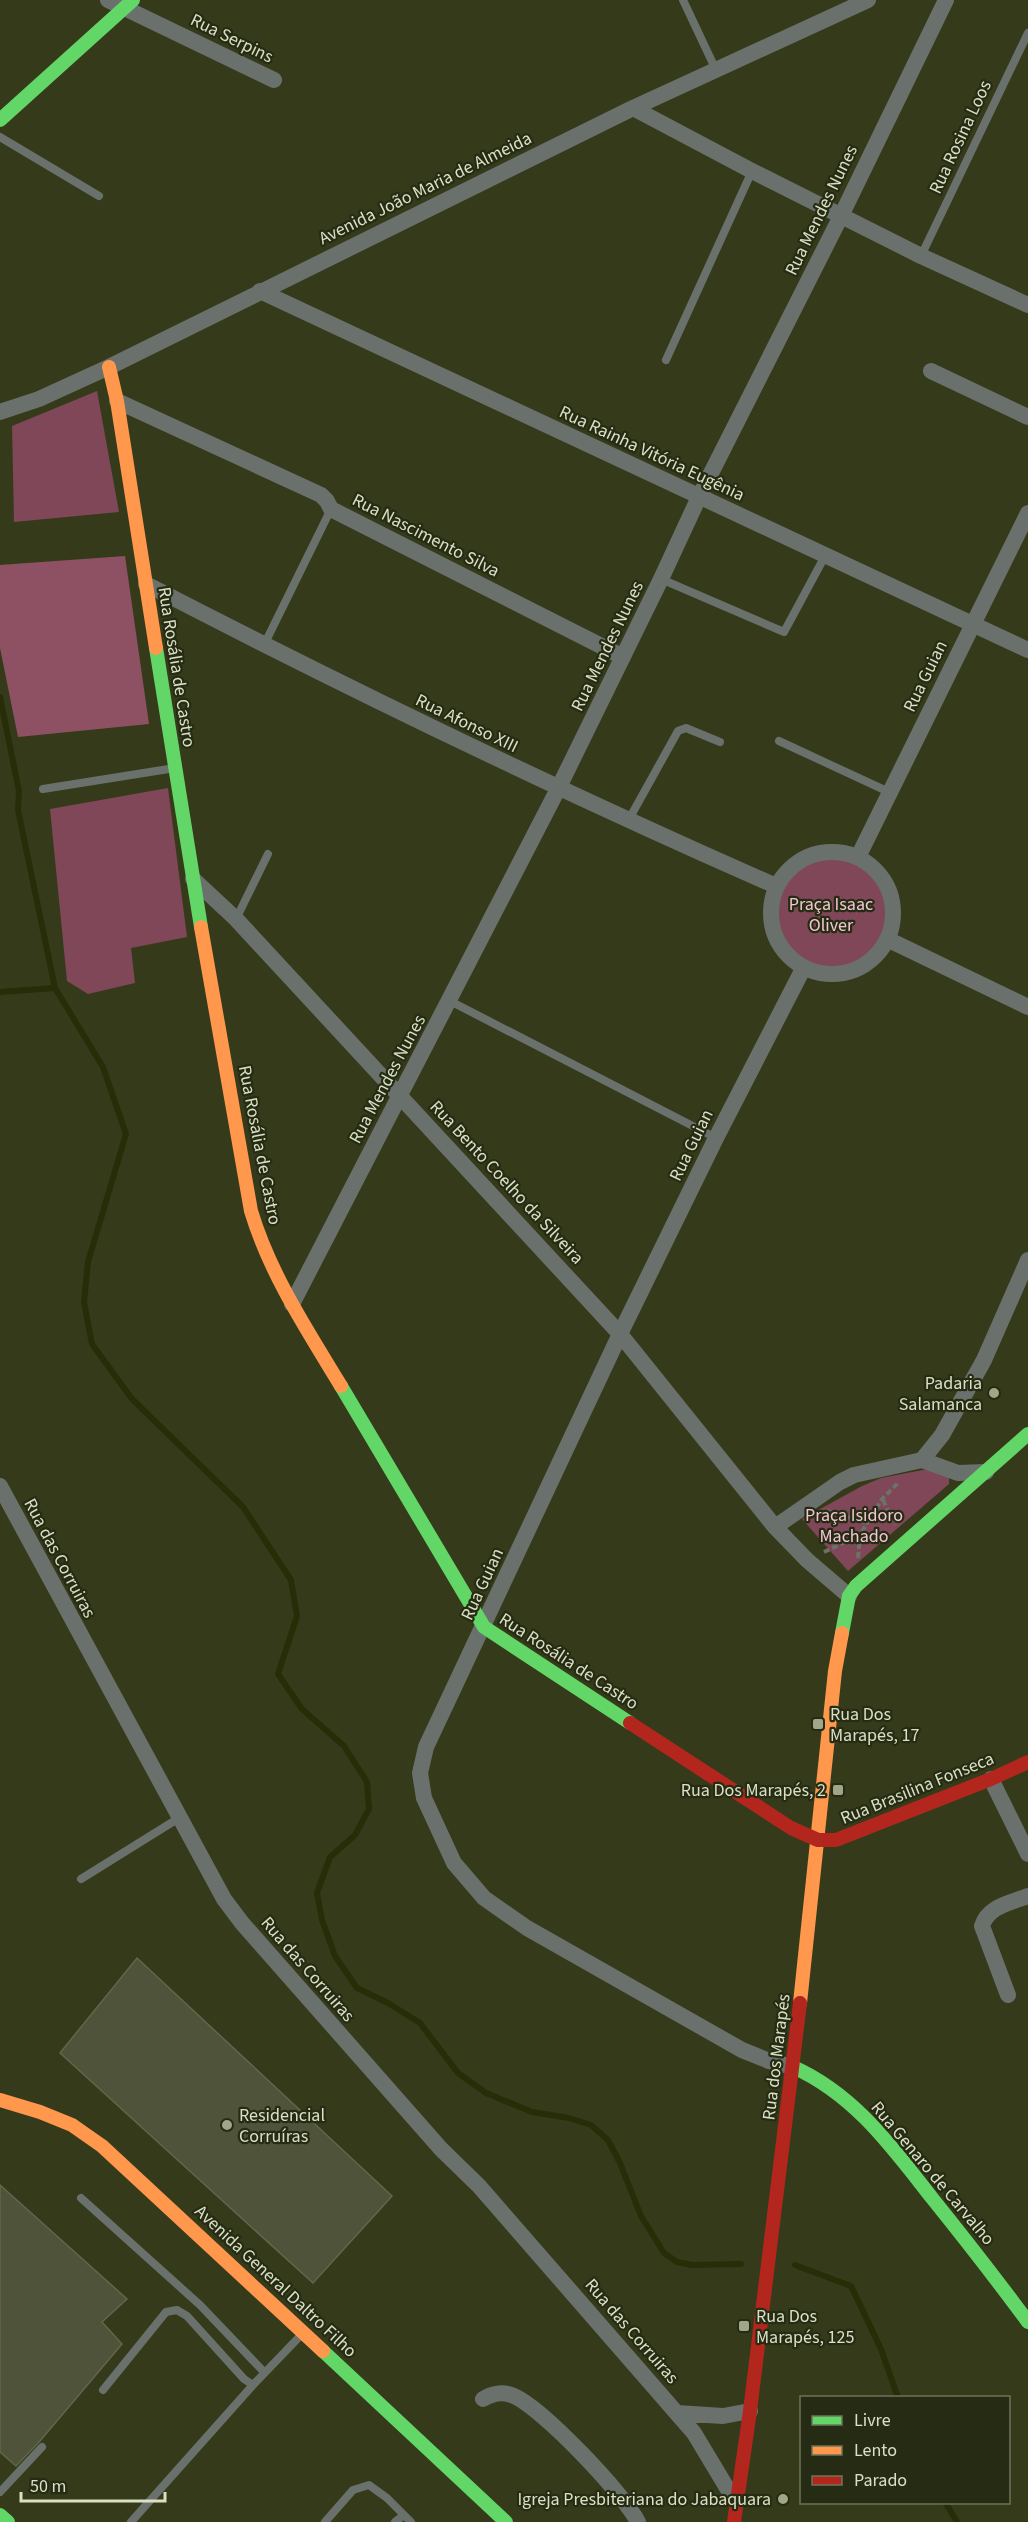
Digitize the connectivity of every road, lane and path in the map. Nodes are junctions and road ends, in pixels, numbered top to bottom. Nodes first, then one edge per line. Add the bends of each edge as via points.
1 (108, 0) edge
2 (683, 0) edge
3 (868, 0) edge
4 (946, 0) edge
5 (129, 4) edge
6 (1028, 33) edge
7 (716, 70) junction
8 (274, 80) dead end
9 (633, 108) junction
10 (0, 120) edge
11 (0, 137) edge
12 (752, 171) junction
13 (99, 196) dead end
14 (842, 214) junction
15 (921, 256) junction
16 (260, 291) junction
17 (1028, 305) edge
18 (666, 360) dead end
19 (109, 367) junction
20 (931, 371) dead end
21 (117, 401) junction
22 (0, 412) edge
23 (1028, 417) edge
24 (699, 497) junction
25 (331, 510) junction
26 (1028, 513) edge
27 (825, 556) junction
28 (661, 579) junction
29 (146, 584) junction
30 (973, 624) junction
31 (264, 645) junction
32 (1028, 650) edge
33 (623, 657) junction
34 (779, 741) dead end
35 (720, 742) dead end
36 (175, 768) junction
37 (43, 789) dead end
38 (558, 789) junction
39 (889, 792) junction
40 (628, 821) junction
41 (268, 854) dead end
42 (858, 857) junction
43 (193, 879) junction
44 (776, 886) junction
45 (237, 919) junction
46 (887, 939) junction
47 (804, 967) junction
48 (450, 1001) junction
49 (1028, 1007) edge
50 (400, 1096) junction
51 (716, 1138) junction
52 (1028, 1260) edge
53 (292, 1304) junction
54 (620, 1334) junction
55 (1028, 1434) edge
56 (922, 1460) junction
57 (986, 1472) junction
58 (0, 1486) edge
59 (882, 1499) junction
60 (807, 1505) junction
61 (867, 1523) junction
62 (775, 1527) junction
63 (860, 1534) junction
64 (904, 1544) junction
65 (807, 1560) junction
66 (853, 1591) junction
67 (484, 1627) junction
68 (1028, 1762) edge
69 (991, 1779) junction
70 (179, 1818) junction
71 (818, 1840) junction
72 (1028, 1854) edge
73 (81, 1879) dead end
74 (1028, 1896) edge
75 (1008, 1995) dead end
76 (793, 2067) junction
77 (0, 2100) edge
78 (81, 2198) dead end
79 (1028, 2322) edge
80 (303, 2333) junction
81 (264, 2372) junction
82 (253, 2385) junction
83 (103, 2390) dead end
84 (483, 2398) dead end
85 (750, 2411) junction
86 (677, 2413) junction
87 (42, 2447) dead end
88 (0, 2492) edge
89 (736, 2504) junction
90 (0, 2515) edge
91 (404, 2515) junction
92 (8, 2522) edge
93 (131, 2522) edge
94 (325, 2522) edge
95 (395, 2522) edge
96 (411, 2522) edge
97 (506, 2522) edge
98 (638, 2522) edge
99 (734, 2522) edge

1 - 5 street, Rua Serpins
2 - 7 lane
3 - 7 street, Avenida João Maria de Almeida
4 - 14 street, Rua Mendes Nunes
5 - 8 street, Rua Serpins
5 - 10 street
6 - 15 lane, Rua Rosina Loos
7 - 9 street, Avenida João Maria de Almeida
9 - 12 street
9 - 16 street, Avenida João Maria de Almeida
11 - 13 lane
12 - 14 street
12 - 18 lane
14 - 15 street
14 - 24 street, Rua Mendes Nunes
15 - 17 street
16 - 19 street, Avenida João Maria de Almeida
16 - 24 street, Rua Rainha Vitória Eugênia
19 - 21 street, Rua Rosália de Castro
19 - 22 street, Avenida João Maria de Almeida
20 - 23 street
21 - 25 street, Rua Nascimento Silva via 321,495
21 - 29 street, Rua Rosália de Castro
24 - 27 street, Rua Rainha Vitória Eugênia
24 - 28 street, Rua Mendes Nunes
25 - 31 lane
25 - 33 street, Rua Nascimento Silva
26 - 30 street, Rua Guian
27 - 28 lane via 784,632
27 - 30 street, Rua Rainha Vitória Eugênia
28 - 33 street, Rua Mendes Nunes
29 - 31 street, Rua Afonso XIII
29 - 36 street, Rua Rosália de Castro
30 - 32 street, Rua Rainha Vitória Eugênia
30 - 39 street, Rua Guian
31 - 38 street, Rua Afonso XIII
33 - 38 street, Rua Mendes Nunes
34 - 39 lane
35 - 40 lane via 686,728 678,730
36 - 37 lane
36 - 43 street, Rua Rosália de Castro
38 - 40 street, Rua Afonso XIII
38 - 48 street, Rua Mendes Nunes
39 - 42 street, Rua Guian
40 - 44 street, Rua Afonso XIII
41 - 45 lane
42 - 44 street via 839,851 820,852 787,870
42 - 46 street via 880,875 893,902 893,921
43 - 45 street, Rua Bento Coelho da Silveira
43 - 53 street, Rua Rosália de Castro via 251,1212 261,1245
44 - 47 street via 770,904 777,941 788,956
45 - 50 street, Rua Bento Coelho da Silveira
46 - 47 street via 876,956 860,967 822,974
46 - 49 street
47 - 51 street, Rua Guian
48 - 50 street, Rua Mendes Nunes
48 - 51 lane
50 - 53 street, Rua Mendes Nunes
50 - 54 street, Rua Bento Coelho da Silveira
51 - 54 street, Rua Guian
52 - 56 street via 984,1360 942,1435
53 - 67 street, Rua Rosália de Castro
54 - 62 street, Rua Bento Coelho da Silveira
54 - 67 street, Rua Guian
55 - 57 street
56 - 57 street via 958,1473
56 - 59 path
56 - 60 street via 854,1475
57 - 64 street
58 - 70 street, Rua das Corruiras
59 - 61 path
59 - 64 path
60 - 61 path
60 - 62 street
61 - 63 path
62 - 65 street, Rua Bento Coelho da Silveira
63 - 65 path
63 - 66 path
64 - 66 street
65 - 66 street, Rua Bento Coelho da Silveira
66 - 71 street, Rua dos Marapés via 835,1671
67 - 71 street, Rua Rosália de Castro via 791,1828
67 - 76 street, Rua Guian via 426,1747 420,1773 424,1798 454,1863 484,1898 527,1928 742,2050
68 - 69 street, Rua Brasilina Fonseca
69 - 71 street, Rua Brasilina Fonseca via 836,1840
69 - 72 street
70 - 73 lane
70 - 86 street, Rua das Corruiras via 224,1899 242,1923
71 - 76 street, Rua dos Marapés
74 - 75 street via 993,1910 982,1926
76 - 79 street, Rua Genaro de Carvalho via 833,2088 877,2129
76 - 85 street, Rua dos Marapés
77 - 80 street, Avenida General Daltro Filho via 72,2125 102,2146
78 - 81 lane via 200,2305
80 - 81 lane
80 - 97 street, Avenida General Daltro Filho
81 - 82 lane
82 - 83 lane via 177,2310 166,2312
82 - 93 lane
84 - 98 street via 498,2393 510,2395 534,2410 587,2460
85 - 86 street, Rua das Corruiras via 723,2416
85 - 89 street, Rua dos Marapés
86 - 89 street, Rua das Corruiras via 694,2433
87 - 88 lane
89 - 99 street, Rua dos Marapés
90 - 92 street
91 - 94 lane via 369,2485 353,2490
91 - 95 lane
91 - 96 lane

